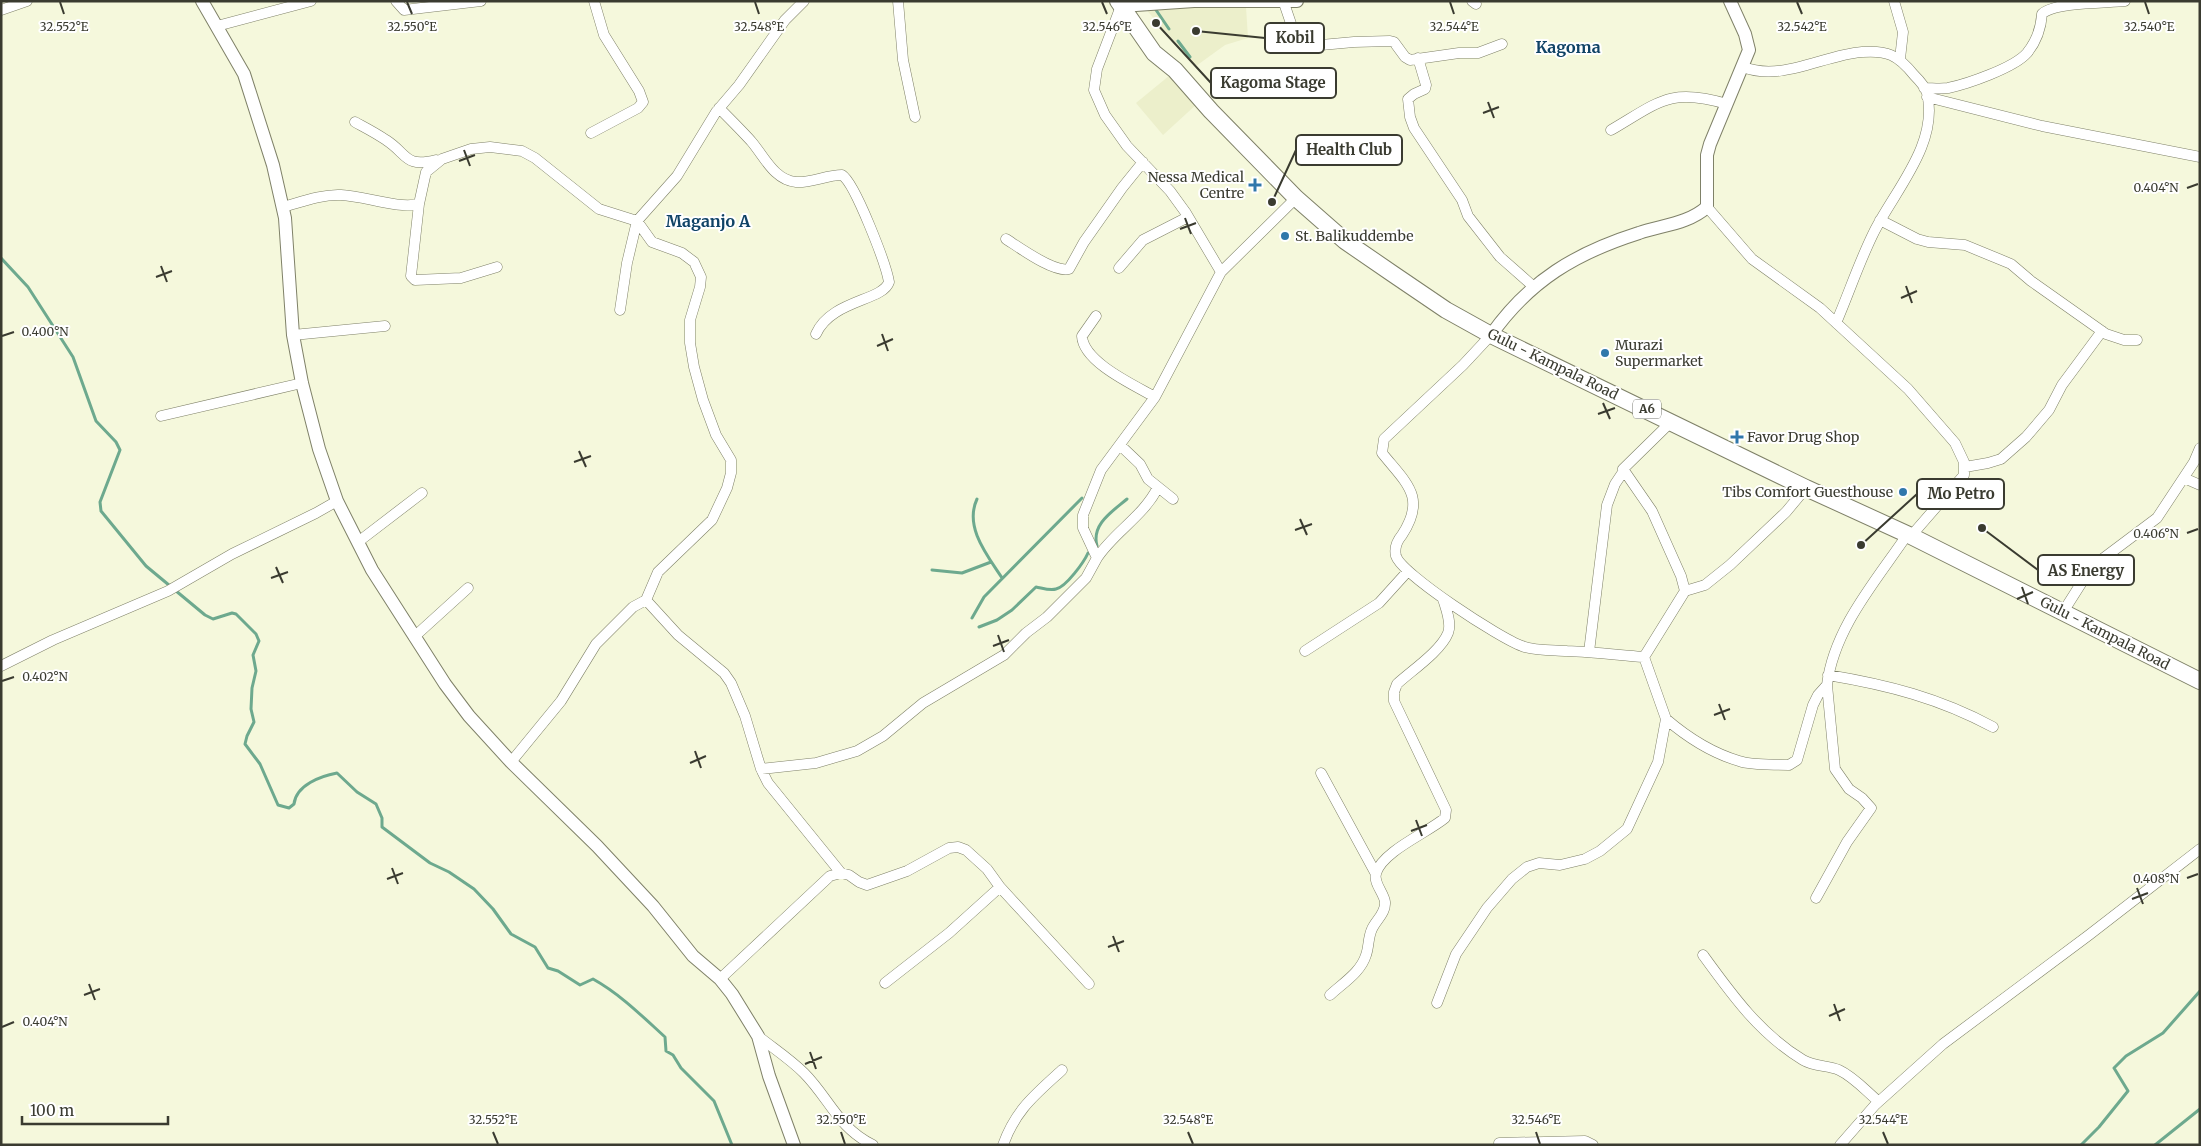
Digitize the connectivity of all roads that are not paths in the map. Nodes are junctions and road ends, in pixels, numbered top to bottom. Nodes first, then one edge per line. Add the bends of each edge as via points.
1 (27, 1) edge
2 (202, 1) edge
3 (311, 1) edge
4 (396, 1) edge
5 (481, 1) edge
6 (594, 1) edge
7 (804, 1) edge
8 (898, 1) edge
9 (1297, 1) edge
10 (1730, 1) edge
11 (1894, 1) edge
12 (2126, 1) edge
13 (466, 2) edge
14 (1284, 2) junction
15 (1120, 4) edge
16 (1, 10) edge
17 (217, 26) junction
18 (1502, 44) dead end
19 (1418, 58) junction
20 (1900, 58) junction
21 (1743, 67) junction
22 (1926, 92) junction
23 (1727, 104) junction
24 (719, 108) junction
25 (915, 117) dead end
26 (355, 122) dead end
27 (1611, 130) dead end
28 (591, 133) dead end
29 (2200, 157) edge
30 (442, 159) junction
31 (1143, 162) junction
32 (1296, 198) junction
33 (418, 204) junction
34 (283, 207) junction
35 (1706, 207) junction
36 (1188, 217) junction
37 (1880, 220) junction
38 (637, 221) junction
39 (1006, 239) dead end
40 (497, 267) dead end
41 (1119, 268) dead end
42 (1221, 272) junction
43 (1534, 286) junction
44 (620, 310) dead end
45 (1096, 316) dead end
46 (1836, 323) junction
47 (385, 326) dead end
48 (2102, 331) junction
49 (816, 334) dead end
50 (293, 335) junction
51 (1491, 335) junction
52 (2137, 340) dead end
53 (302, 383) junction
54 (1155, 397) junction
55 (161, 416) dead end
56 (1672, 422) junction
57 (1120, 445) junction
58 (2200, 448) edge
59 (1965, 467) junction
60 (1623, 472) junction
61 (2184, 478) junction
62 (2200, 485) edge
63 (1158, 487) junction
64 (1806, 488) junction
65 (422, 493) dead end
66 (1173, 499) dead end
67 (337, 501) junction
68 (1909, 536) junction
69 (358, 542) junction
70 (1097, 558) junction
71 (1408, 571) junction
72 (468, 588) dead end
73 (1685, 592) junction
74 (1442, 598) junction
75 (646, 600) junction
76 (2063, 612) junction
77 (414, 637) junction
78 (1305, 651) dead end
79 (1589, 652) junction
80 (1644, 657) junction
81 (1, 666) edge
82 (1828, 680) junction
83 (2200, 681) edge
84 (1666, 719) junction
85 (1992, 727) dead end
86 (511, 762) junction
87 (761, 769) junction
88 (1321, 773) dead end
89 (2200, 849) edge
90 (841, 873) junction
91 (1376, 874) junction
92 (1000, 887) junction
93 (1816, 898) dead end
94 (1703, 955) dead end
95 (720, 979) junction
96 (885, 983) dead end
97 (1089, 984) dead end
98 (1330, 995) dead end
99 (1437, 1003) dead end
100 (758, 1036) junction
101 (1062, 1070) dead end
102 (1878, 1102) junction
103 (1499, 1143) dead end
104 (794, 1145) edge
105 (874, 1145) edge
106 (1003, 1145) edge
107 (1593, 1145) edge
108 (1840, 1145) edge

1 - 16 street
2 - 17 street
3 - 17 street
4 - 13 street via 404,10
5 - 13 street
6 - 28 street via 604,35 643,102 638,108
7 - 24 street via 785,20
8 - 25 street via 903,60
9 - 14 street
10 - 21 street via 1750,50
11 - 20 street via 1903,32
12 - 22 street via 2047,9 2026,55 1967,82
14 - 15 street
14 - 19 street via 1298,46 1390,41 1405,57 1410,60
15 - 31 street via 1097,68 1094,90 1105,115
15 - 32 main road, Gulu - Kampala Road / A6 via 1154,53
17 - 34 street via 244,74 273,164
18 - 19 street via 1478,52
19 - 43 street via 1426,86 1408,99 1414,128 1462,200 1468,216 1500,257
20 - 21 street via 1888,53 1860,52 1772,71
20 - 22 street
21 - 23 street
22 - 29 street via 2042,126
22 - 37 street via 1928,113 1920,151
23 - 27 street via 1695,96 1672,97
23 - 35 street via 1707,155
24 - 38 street via 677,176
24 - 49 street via 783,178 804,182 842,175 856,193 889,282 878,294 832,314 819,326
26 - 30 street via 388,140 405,159 425,163
30 - 33 street via 426,172
30 - 38 street via 490,147 522,151 549,168 599,209
31 - 36 street via 1170,191
31 - 39 street via 1084,242 1069,269 1053,267
32 - 42 street
32 - 51 main road, Gulu - Kampala Road / A6 via 1345,241 1446,310
33 - 34 street via 407,207 339,194
33 - 40 street via 411,276 415,280 461,278
34 - 50 street
35 - 43 street via 1677,223 1640,232 1583,254
35 - 46 street via 1752,259 1788,283
36 - 41 street via 1143,240
36 - 42 street
37 - 46 street
37 - 48 street via 1928,242 1965,245 2011,264
38 - 44 street
38 - 75 street via 652,242 682,253 694,262 698,270 700,287 690,320 690,343 694,367 716,435 730,460 731,473 712,520 658,572
42 - 54 street
43 - 51 street via 1507,312
45 - 54 street via 1082,336 1086,350 1115,374
46 - 59 street via 1928,411 1955,443
47 - 50 street
48 - 52 street via 2114,338
48 - 59 street via 2062,384 2049,410 2026,437 2000,459
50 - 53 street
51 - 56 main road, Gulu - Kampala Road / A6
51 - 71 street via 1384,439 1382,453 1407,484 1413,497 1411,522 1395,549 1399,564
53 - 55 street
53 - 67 street
54 - 57 street
56 - 60 street via 1625,466
56 - 64 main road, Gulu - Kampala Road / A6
57 - 63 street
57 - 70 street via 1101,470 1083,515 1083,528
58 - 61 street
59 - 68 street via 1964,475
60 - 73 street via 1652,511
60 - 79 street via 1607,505
61 - 62 street
61 - 76 street via 2157,518 2101,560
63 - 66 street
63 - 70 street via 1152,500
64 - 68 main road, Gulu - Kampala Road / A6
64 - 73 street via 1786,512 1730,565 1704,586
65 - 69 street
67 - 69 street
67 - 81 street via 232,554 197,576
68 - 76 main road, Gulu - Kampala Road / A6
68 - 82 street via 1852,615 1838,644
69 - 77 street
70 - 87 street via 1086,578 1004,655 924,703 883,736 857,751 816,763
71 - 74 street
71 - 78 street via 1379,603
72 - 77 street
73 - 80 street
74 - 79 street via 1522,646
74 - 91 street via 1448,617 1448,632 1442,643 1398,684 1394,701 1446,810 1445,818 1392,854
75 - 86 street via 633,607 596,644 561,701
75 - 87 street via 678,635 731,682
76 - 83 main road, Gulu - Kampala Road / A6
77 - 86 street via 469,716
79 - 80 street
80 - 84 street
82 - 84 street via 1818,694 1797,760 1789,765 1740,762 1683,734
82 - 85 street via 1871,681 1936,700
82 - 93 street via 1835,769 1849,789 1871,808 1847,842
84 - 99 street via 1658,762 1627,829 1585,859 1560,865 1539,863 1526,867 1512,879 1487,908 1456,954
86 - 95 street via 597,846 653,906 693,956
87 - 90 street via 768,783
88 - 91 street
89 - 102 street via 1942,1044
90 - 92 street via 868,885 906,871 949,848 958,848 966,850 987,869
90 - 95 street via 830,876
91 - 98 street via 1385,909 1372,930 1366,958 1360,968
92 - 96 street via 949,933
92 - 97 street
94 - 102 street via 1766,1034 1814,1066 1842,1072
95 - 100 street
100 - 104 street
100 - 105 street via 804,1073 833,1113
101 - 106 street via 1023,1106
102 - 108 street
103 - 107 street via 1585,1141

